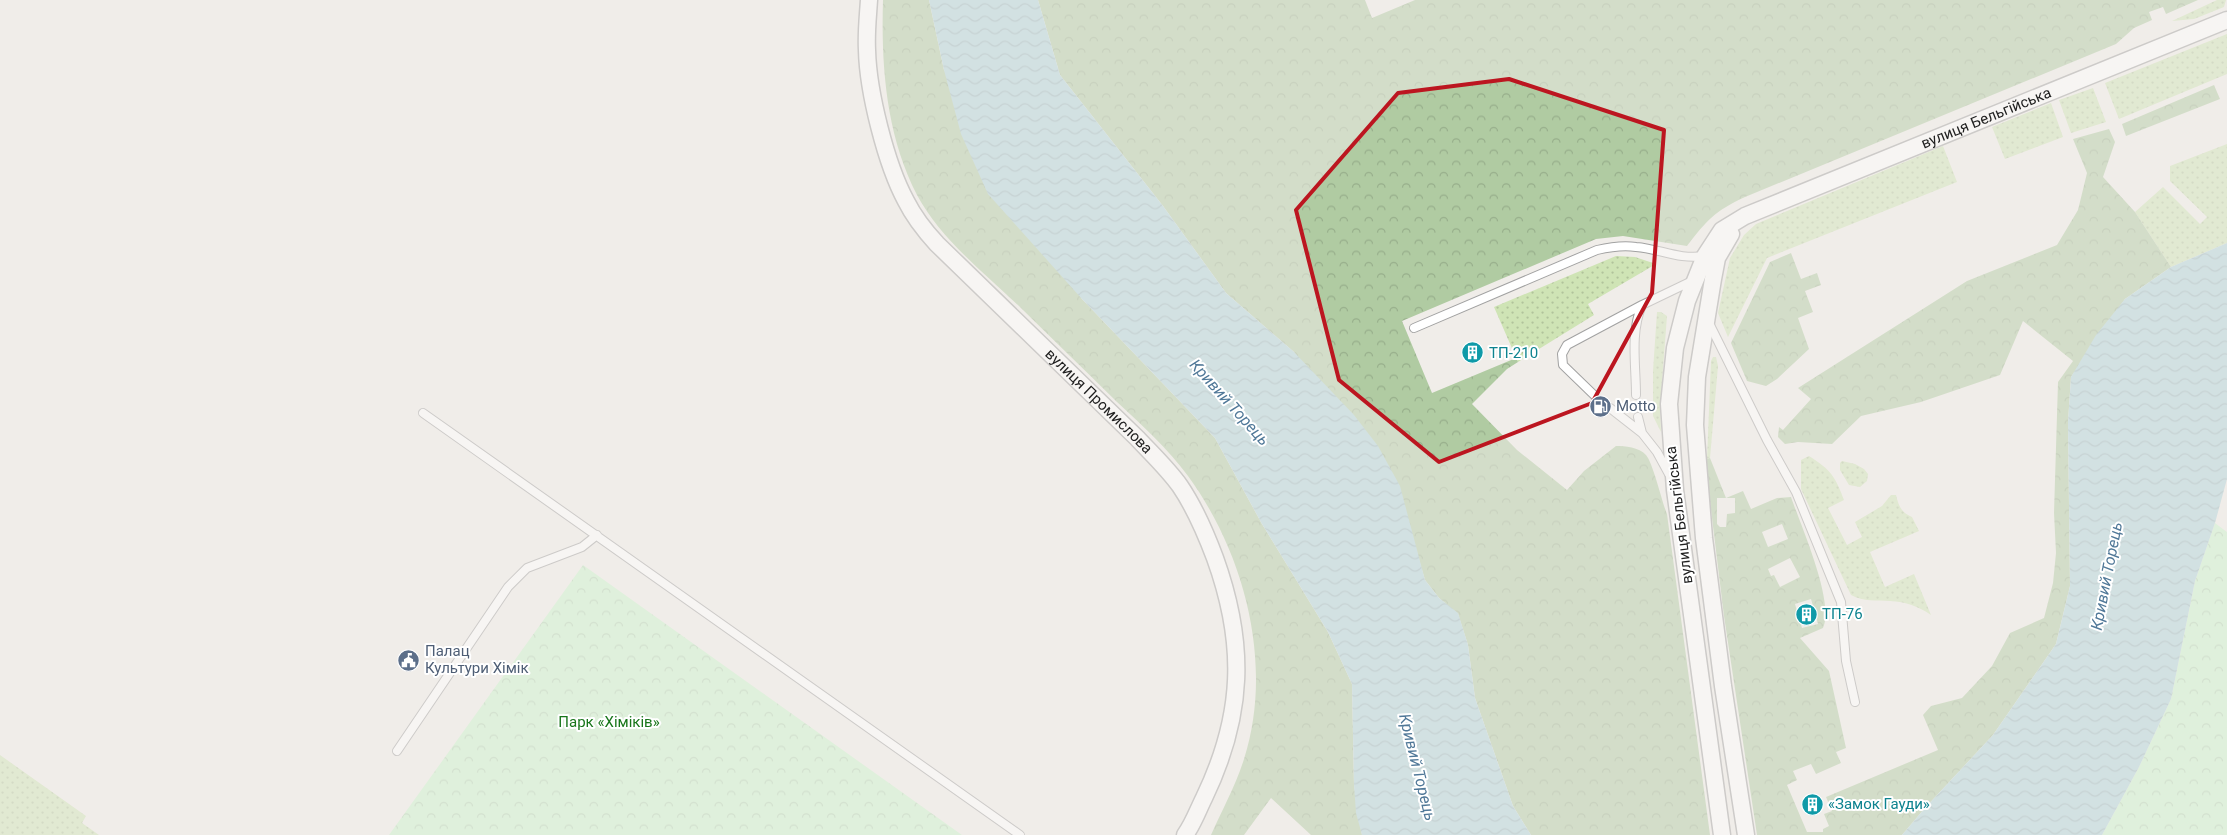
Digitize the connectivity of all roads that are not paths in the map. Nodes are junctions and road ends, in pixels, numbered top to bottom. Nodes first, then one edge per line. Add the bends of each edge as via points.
1 (869, 0) edge
2 (2227, 20) edge
3 (1745, 216) junction
4 (1705, 256) junction
5 (1696, 279) junction
6 (1642, 305) junction
7 (1707, 319) junction
8 (1414, 328) dead end
9 (1594, 395) dead end
10 (1636, 395) dead end
11 (1610, 408) dead end
12 (424, 413) dead end
13 (1638, 417) dead end
14 (1642, 433) junction
15 (1675, 490) junction
16 (597, 535) junction
17 (1855, 702) dead end
18 (397, 752) dead end
19 (1020, 835) edge
20 (1185, 835) edge
21 (1722, 835) edge
22 (1746, 835) edge

1 - 20 street, вулиця Промислова via 867,50 876,113 905,201 921,226 1149,451 1180,486 1208,540 1231,610 1236,692 1225,749
2 - 3 street, вулиця Бельгійська
3 - 4 street, вулиця Бельгійська via 1722,230
3 - 7 street, вулиця Бельгійська via 1733,230 1718,258
4 - 5 street, вулиця Бельгійська
4 - 8 lane via 1680,257 1637,247 1616,246 1597,250
5 - 6 lane
5 - 15 street, вулиця Бельгійська via 1687,301 1671,373 1669,427
6 - 9 lane via 1573,341 1562,354 1563,365
6 - 10 lane via 1636,318
7 - 17 lane via 1796,492 1841,602 1846,661
7 - 22 street, вулиця Бельгійська via 1697,377 1698,480 1723,686
11 - 14 lane
12 - 16 lane
13 - 14 lane
14 - 15 lane via 1666,468
15 - 21 street, вулиця Бельгійська
16 - 18 lane via 582,547 527,568 508,587
16 - 19 lane

